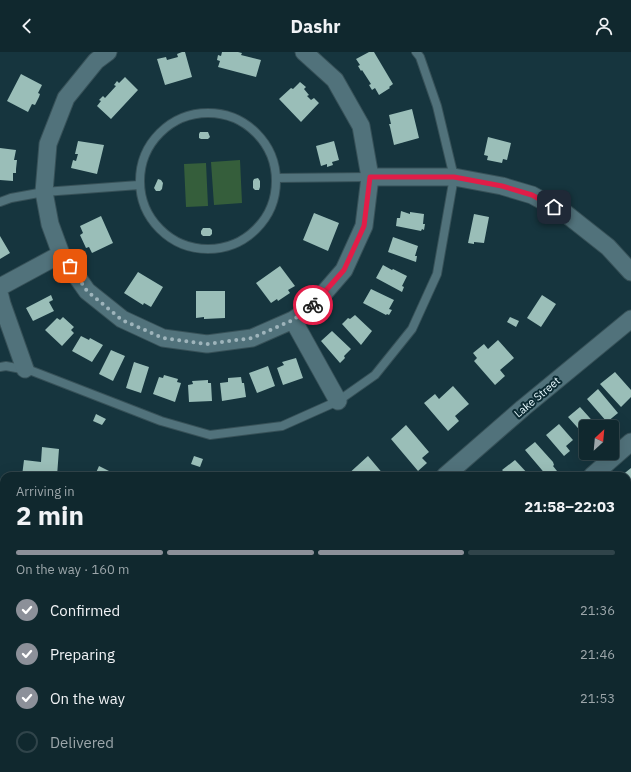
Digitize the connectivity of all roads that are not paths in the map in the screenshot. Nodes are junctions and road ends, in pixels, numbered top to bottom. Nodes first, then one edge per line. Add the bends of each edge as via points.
1 (304, 52) edge
2 (416, 52) edge
3 (98, 55) edge
4 (370, 177) junction
5 (454, 177) junction
6 (276, 178) junction
7 (139, 185) junction
8 (44, 192) junction
9 (0, 202) edge
10 (61, 254) junction
11 (631, 272) edge
12 (0, 287) edge
13 (0, 296) edge
14 (631, 319) edge
15 (293, 320) junction
16 (0, 367) edge
17 (25, 369) junction
18 (338, 401) junction
19 (631, 442) edge
20 (450, 472) edge
21 (597, 472) edge

1 - 4 street via 335,80 361,126
2 - 5 lane via 436,106
3 - 8 street via 66,98 48,144
4 - 5 street
4 - 6 lane
4 - 15 street via 364,226 344,270 312,307
5 - 11 street via 502,186 532,195 571,218 608,247
5 - 18 lane via 437,274 412,329 375,375
6 - 7 lane via 273,202 262,223 245,239 223,248 200,249 177,242 158,228 145,208
6 - 7 lane via 272,157 262,139 246,124 226,115 204,113 183,117 165,128 150,144 141,164
7 - 8 lane
8 - 9 lane
8 - 10 street via 50,224
10 - 12 street
10 - 15 street via 87,291 122,320 163,338 207,344 252,338
13 - 17 street
14 - 20 street, Lake Street
15 - 18 street
16 - 17 lane
17 - 18 lane via 161,421 210,434 282,426
19 - 21 street

